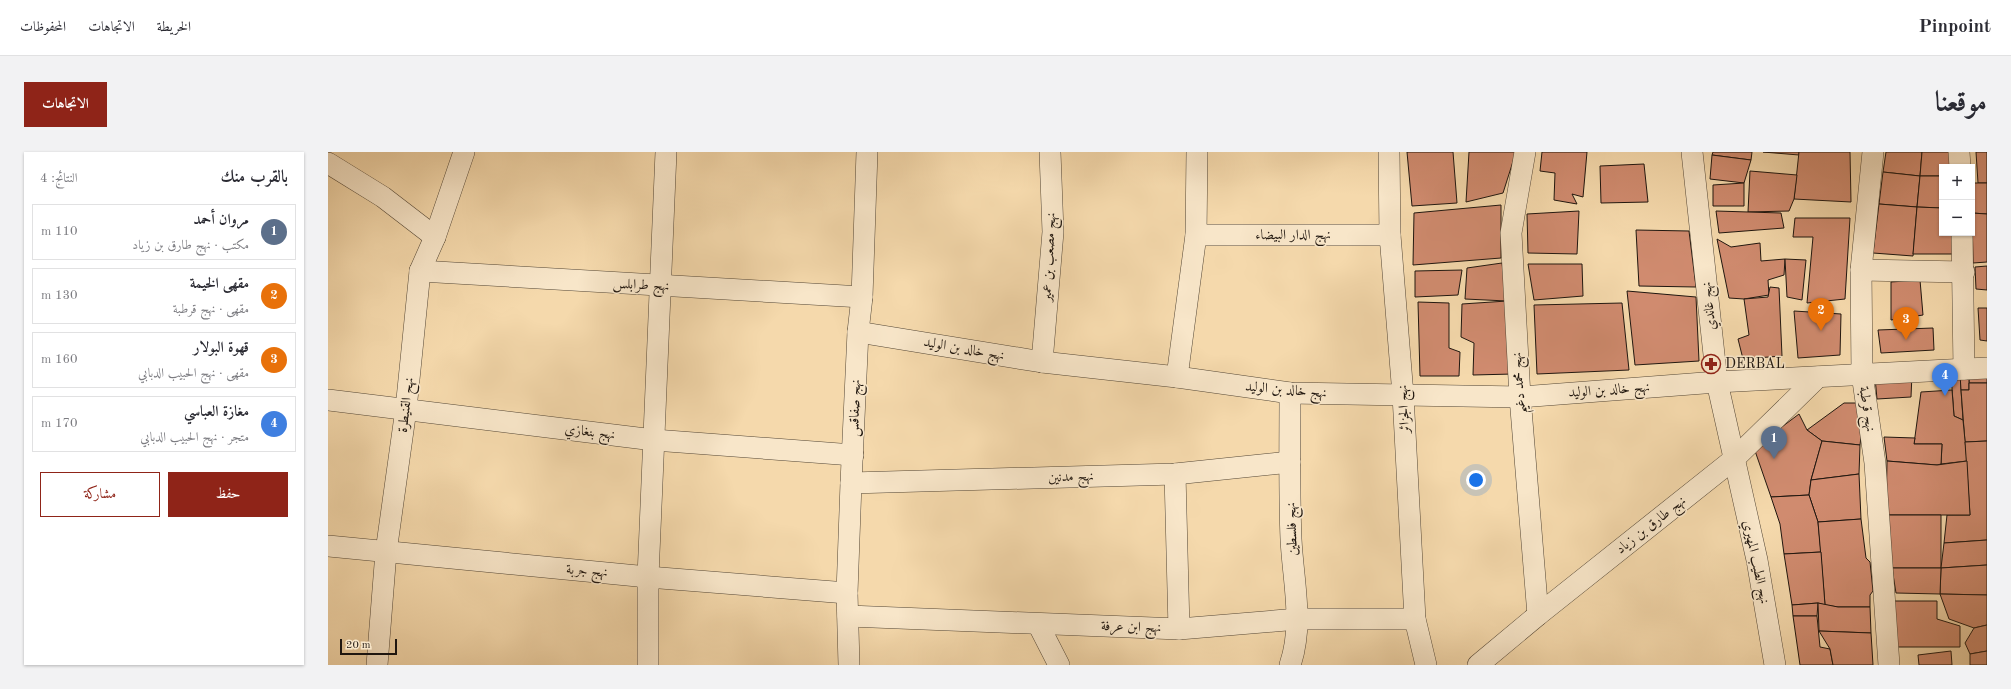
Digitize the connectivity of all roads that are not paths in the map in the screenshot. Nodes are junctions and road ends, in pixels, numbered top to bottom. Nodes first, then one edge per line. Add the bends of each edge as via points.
1 (464, 152) edge
2 (666, 152) edge
3 (863, 152) edge
4 (867, 152) edge
5 (1050, 152) edge
6 (1197, 152) edge
7 (1389, 152) edge
8 (1525, 152) edge
9 (1692, 152) edge
10 (1873, 152) edge
11 (1959, 152) edge
12 (328, 163) edge
13 (1960, 164) edge
14 (1196, 235) junction
15 (1390, 235) junction
16 (1962, 236) edge
17 (435, 237) junction
18 (1861, 270) junction
19 (420, 271) junction
20 (1964, 272) junction
21 (660, 286) junction
22 (862, 297) junction
23 (858, 332) junction
24 (1042, 362) junction
25 (1987, 368) edge
26 (1964, 369) junction
27 (1862, 374) junction
28 (1178, 377) junction
29 (1818, 377) junction
30 (1717, 382) junction
31 (1290, 393) junction
32 (1403, 394) junction
33 (1520, 397) junction
34 (328, 400) edge
35 (406, 409) junction
36 (654, 440) junction
37 (853, 455) junction
38 (1734, 459) junction
39 (1290, 462) junction
40 (1175, 474) junction
41 (851, 483) junction
42 (328, 546) edge
43 (386, 552) junction
44 (648, 577) junction
45 (847, 593) junction
46 (1538, 615) junction
47 (848, 616) junction
48 (1298, 619) junction
49 (1415, 619) junction
50 (1038, 624) junction
51 (1178, 629) junction
52 (377, 665) edge
53 (648, 665) edge
54 (849, 665) edge
55 (1059, 665) edge
56 (1290, 665) edge
57 (1426, 665) edge
58 (1478, 665) edge
59 (1775, 665) edge
60 (1889, 665) edge

1 - 17 street, نهح القنيطرة
2 - 21 street
3 - 4 street
4 - 22 street, نهج صفاقس
5 - 24 street, نهج مصعب بن عمير via 1053,232
6 - 14 street
7 - 15 street, نهج الجزائر
8 - 33 street, نهج محمد دغيم via 1511,233
9 - 30 street, نهج غاندي
10 - 18 street, نهج قرطبة
11 - 13 street
12 - 17 street via 383,197
14 - 15 street, نهج الدار البيضاء
14 - 28 street
15 - 32 street, نهج الجزائر
16 - 20 street
17 - 19 street, نهح القنيطرة
18 - 20 street
18 - 27 street, نهج قرطبة
19 - 21 street, نهج طرابلس
19 - 35 street, نهح القنيطرة
20 - 26 street
21 - 22 street, نهج طرابلس
21 - 36 street
22 - 23 street, نهج صفاقس
23 - 24 street, نهج خالد بن الوليد
23 - 37 street, نهج صفاقس
24 - 28 street, نهج خالد بن الوليد
25 - 26 street, نهج خالد بن الوليد
26 - 27 street, نهج خالد بن الوليد
27 - 29 street, نهج خالد بن الوليد
27 - 60 street, نهج قرطبة via 1875,463
28 - 31 street, نهج خالد بن الوليد
29 - 30 street, نهج خالد بن الوليد
29 - 38 street, نهج طارق بن زياد
30 - 33 street, نهج خالد بن الوليد
30 - 38 street, نهج غاندي
31 - 32 street, نهج خالد بن الوليد
31 - 39 street, نهج فلسطين
32 - 33 street, نهج خالد بن الوليد
32 - 49 street, نهج الجزائر
33 - 46 street, نهج محمد دغيم
34 - 35 street, نهج بنغازي
35 - 36 street, نهج بنغازي
35 - 43 street, نهح القنيطرة
36 - 37 street, نهج بنغازي
36 - 44 street
37 - 41 street, نهج صفاقس
38 - 46 street, نهج طارق بن زياد
38 - 59 street, نهج الطيب المهيري via 1757,560
39 - 40 street, نهج مدنين
39 - 48 street, نهج فلسطين via 1291,540
40 - 41 street, نهج مدنين
40 - 51 street
41 - 45 street, نهج صفاقس
42 - 43 street, نهج جربة
43 - 44 street, نهج جربة
43 - 52 street, نهح القنيطرة
44 - 45 street, نهج جربة
44 - 53 street
45 - 47 street, نهج صفاقس
46 - 58 street, نهج طارق بن زياد
47 - 50 street, نهج ابن عرفة
47 - 54 street, نهج صفاقس
48 - 49 street, نهج ابن عرفة
48 - 51 street, نهج ابن عرفة
48 - 56 street, نهج فلسطين
49 - 57 street, نهج الجزائر
50 - 51 street, نهج ابن عرفة
50 - 55 street

